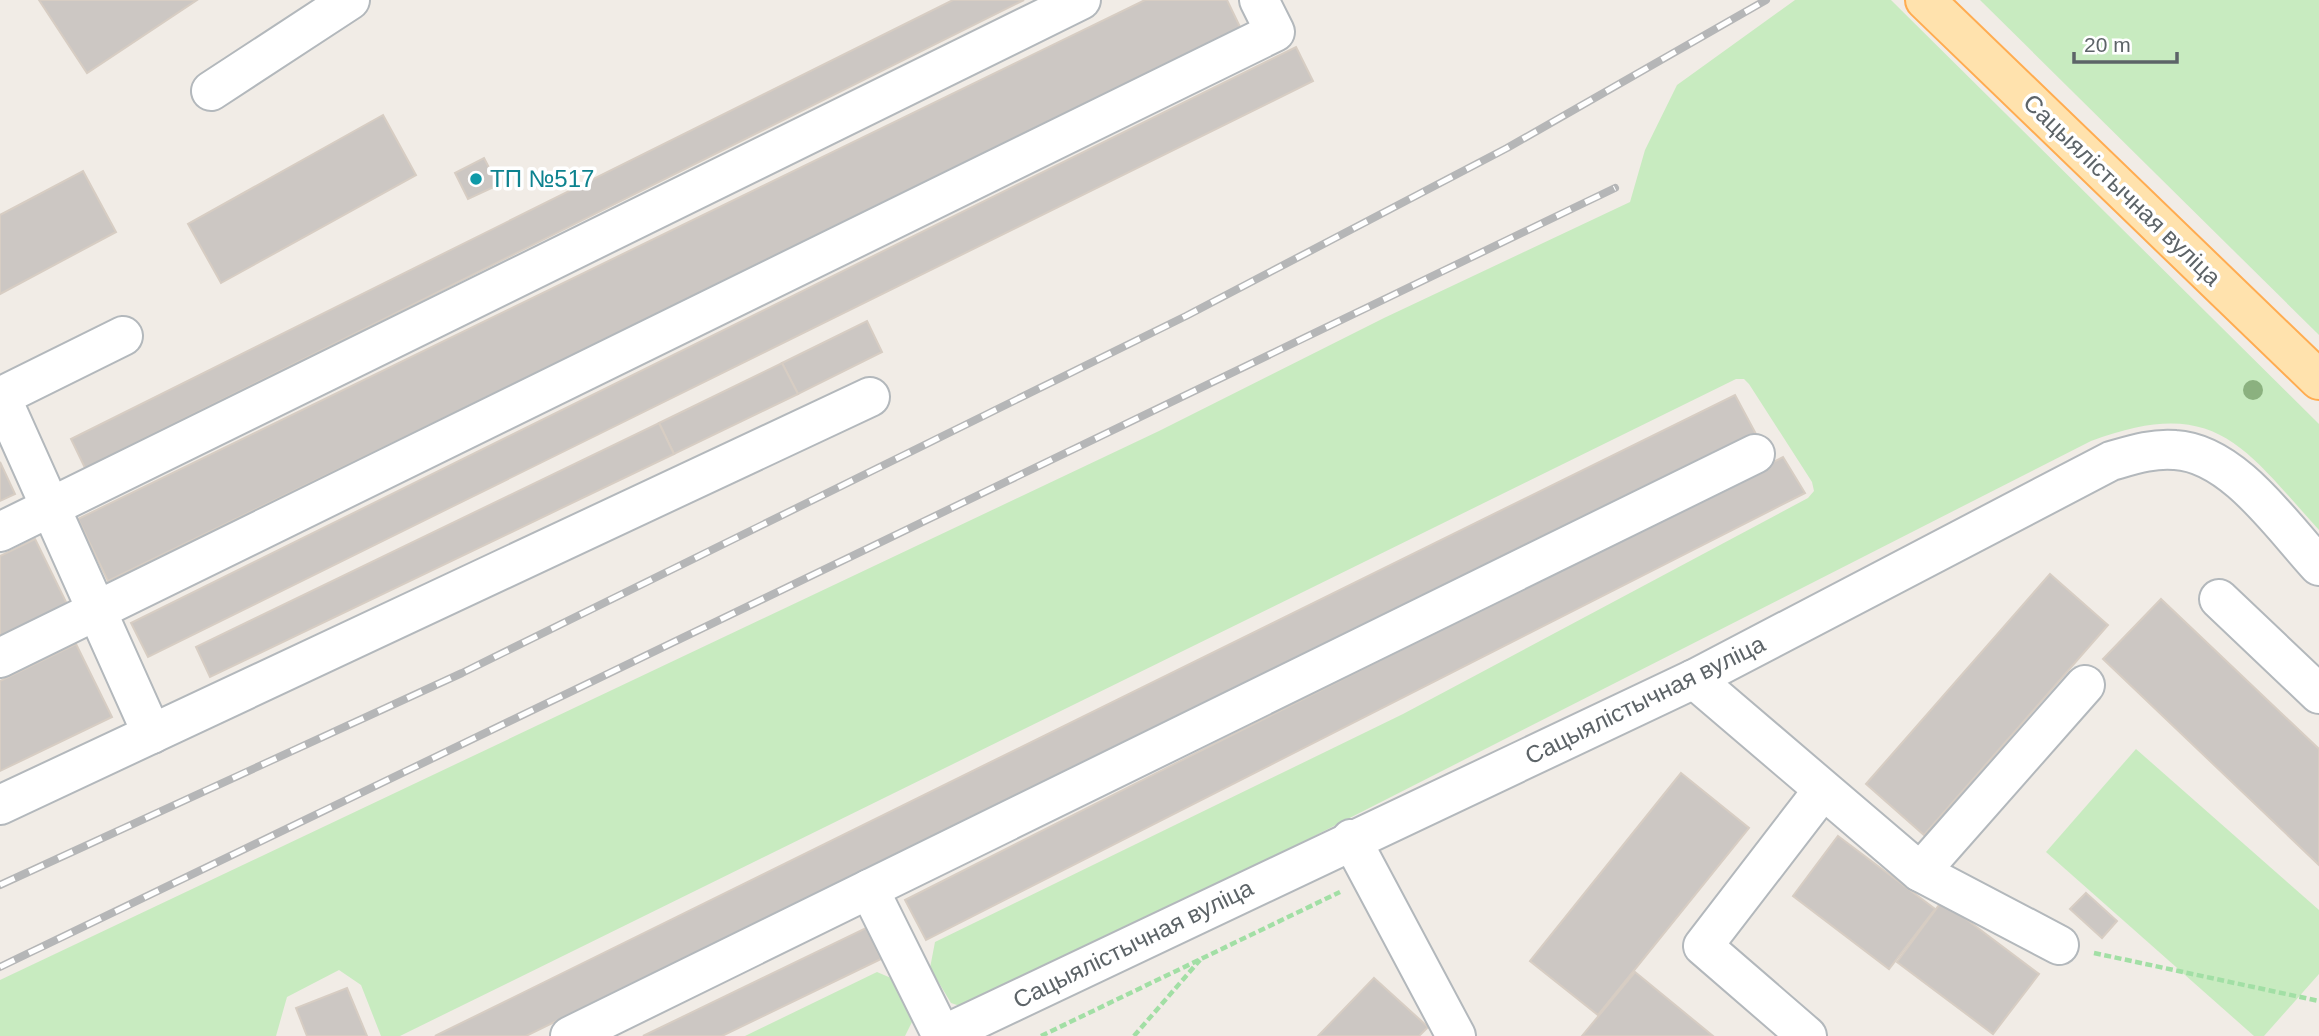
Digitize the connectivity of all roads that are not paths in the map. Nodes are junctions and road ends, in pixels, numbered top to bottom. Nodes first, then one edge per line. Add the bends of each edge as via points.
1 (351, 0) edge
2 (1081, 0) edge
3 (1259, 0) edge
4 (1925, 0) edge
5 (211, 91) dead end
6 (123, 336) dead end
7 (2319, 380) edge
8 (0, 397) edge
9 (870, 397) dead end
10 (1755, 454) dead end
11 (50, 507) junction
12 (0, 531) edge
13 (2319, 566) edge
14 (2219, 599) dead end
15 (97, 611) junction
16 (0, 659) edge
17 (1694, 679) junction
18 (2085, 685) dead end
19 (2319, 694) edge
20 (152, 734) junction
21 (1824, 790) junction
22 (0, 805) edge
23 (1351, 839) junction
24 (1920, 872) junction
25 (869, 889) junction
26 (2059, 945) road end
27 (570, 1036) edge
28 (942, 1036) edge
29 (1456, 1036) edge
30 (1807, 1036) edge

1 - 5 street
2 - 11 street
3 - 15 street via 1275,32
4 - 7 main road, Сацыялістычная вуліца
6 - 8 street
8 - 11 street
9 - 20 street
10 - 25 street
11 - 12 street
11 - 15 street
13 - 17 street, Сацыялістычная вуліца via 2240,480 2210,458 2176,450 2142,452 2111,461
14 - 19 street
15 - 16 street
15 - 20 street
17 - 21 street
17 - 23 street, Сацыялістычная вуліца
18 - 24 street
20 - 22 street
21 - 24 street
21 - 30 street via 1703,946
23 - 28 street, Сацыялістычная вуліца
23 - 29 street
24 - 26 street
25 - 27 street
25 - 28 street

